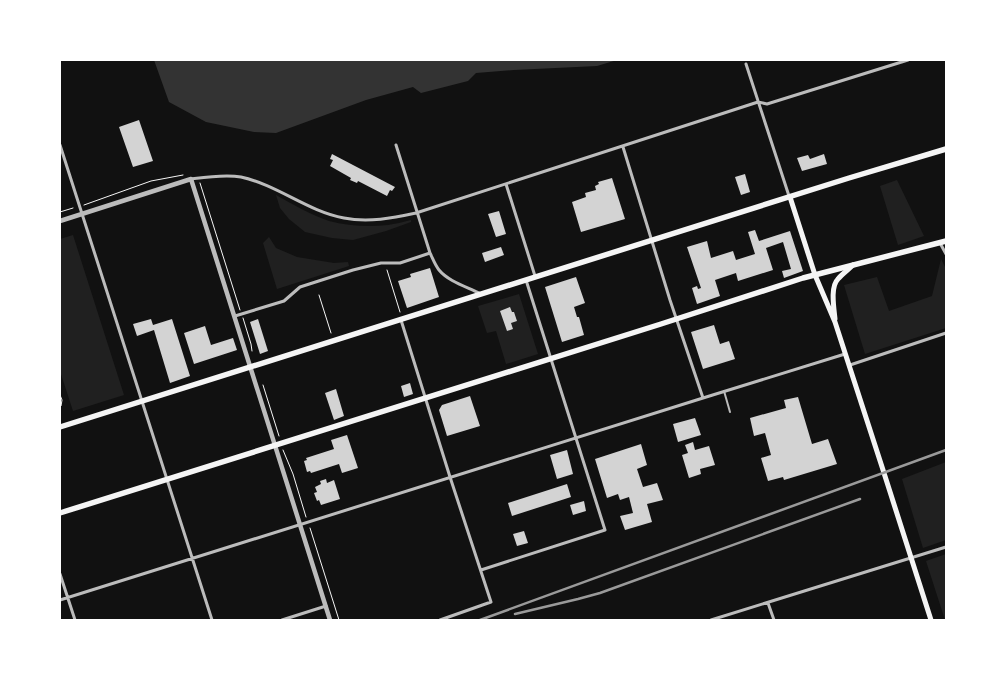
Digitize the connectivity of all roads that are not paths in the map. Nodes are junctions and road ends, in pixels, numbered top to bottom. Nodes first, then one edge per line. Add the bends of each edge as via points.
1 (908, 60) edge
2 (746, 64) dead end
3 (758, 102) junction
4 (60, 145) edge
5 (396, 146) dead end
6 (623, 147) junction
7 (946, 149) edge
8 (191, 179) junction
9 (506, 184) junction
10 (790, 197) junction
11 (416, 213) junction
12 (83, 214) junction
13 (60, 221) edge
14 (652, 240) junction
15 (943, 242) edge
16 (430, 253) junction
17 (946, 254) edge
18 (854, 265) junction
19 (815, 275) junction
20 (536, 277) junction
21 (526, 280) junction
22 (482, 294) junction
23 (235, 316) junction
24 (677, 318) junction
25 (401, 320) junction
26 (835, 322) junction
27 (946, 333) edge
28 (845, 354) junction
29 (551, 358) junction
30 (253, 366) junction
31 (849, 366) junction
32 (724, 392) junction
33 (425, 398) junction
34 (703, 398) junction
35 (142, 401) junction
36 (730, 412) dead end
37 (60, 427) edge
38 (576, 438) junction
39 (278, 444) junction
40 (450, 477) junction
41 (167, 479) junction
42 (60, 513) edge
43 (300, 525) junction
44 (946, 547) edge
45 (193, 558) junction
46 (911, 558) junction
47 (481, 570) junction
48 (60, 574) edge
49 (68, 598) junction
50 (60, 600) edge
51 (768, 603) junction
52 (326, 606) junction
53 (75, 620) edge
54 (212, 620) edge
55 (282, 620) edge
56 (330, 620) edge
57 (440, 620) edge
58 (711, 620) edge
59 (774, 620) edge
60 (930, 620) edge

1 - 3 street via 767,104
2 - 3 street
3 - 6 street
3 - 10 street
4 - 12 street
5 - 11 street
6 - 9 street
6 - 14 street
7 - 10 main road
8 - 11 street via 239,177 345,219 367,221
8 - 12 street
8 - 23 street
9 - 11 street
9 - 20 street
10 - 14 main road
10 - 19 main road
11 - 16 street
12 - 13 street
12 - 35 street
14 - 20 main road
14 - 24 street
15 - 17 street
15 - 18 main road
16 - 22 street via 448,278
16 - 23 street via 400,263 381,263 353,270 300,288 284,301
18 - 19 main road
18 - 26 main road via 835,283
19 - 24 main road
19 - 26 main road
20 - 21 main road
21 - 22 main road
21 - 29 street
22 - 25 main road
23 - 30 street
24 - 29 main road
24 - 34 street
25 - 30 main road
25 - 33 street
26 - 28 main road
27 - 31 street
28 - 31 main road
28 - 32 street
29 - 33 main road
29 - 38 street
30 - 35 main road
30 - 39 street
31 - 46 main road
32 - 34 street
32 - 36 lane
33 - 39 main road
33 - 40 street
34 - 38 street
35 - 37 main road
35 - 41 street
38 - 40 street
38 - 47 street via 605,530
39 - 41 main road
39 - 43 street
40 - 43 street
40 - 47 street
41 - 42 main road
41 - 45 street
43 - 45 street
43 - 52 street
44 - 46 street
45 - 49 street
45 - 54 street
46 - 51 street
46 - 60 main road
47 - 57 street via 491,602
48 - 49 street
49 - 50 street
49 - 53 street
51 - 58 street
51 - 59 street
52 - 55 street
52 - 56 street

